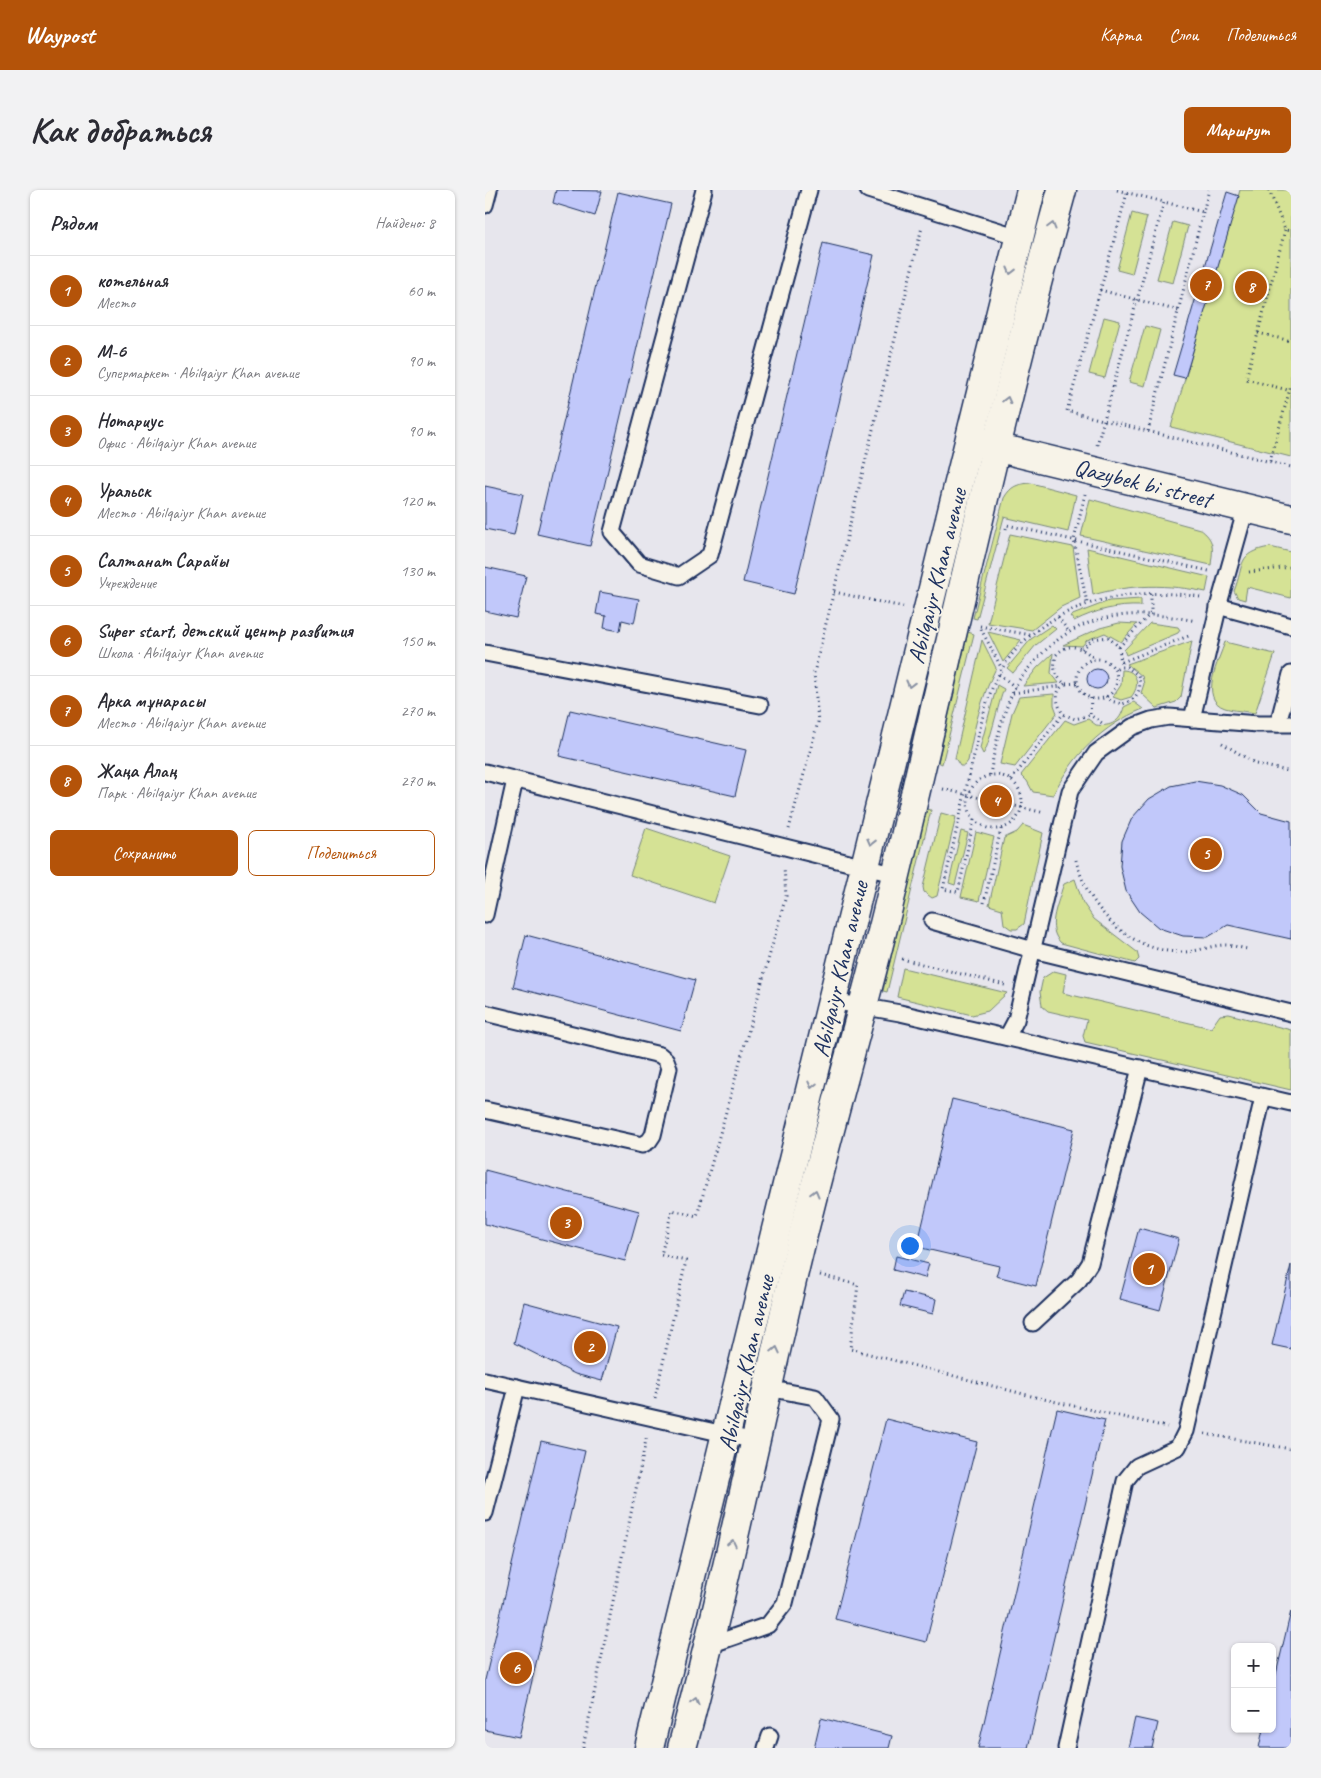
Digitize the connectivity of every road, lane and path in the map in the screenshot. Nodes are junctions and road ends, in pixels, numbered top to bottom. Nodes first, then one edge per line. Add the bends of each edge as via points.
1 (489, 190) edge
2 (704, 190) edge
3 (809, 190) edge
4 (868, 190) edge
5 (1031, 190) edge
6 (1062, 190) edge
7 (1117, 190) edge
8 (1209, 190) edge
9 (1269, 190) edge
10 (1127, 193) junction
11 (1164, 202) junction
12 (485, 205) edge
13 (927, 208) junction
14 (1203, 212) junction
15 (1285, 230) junction
16 (1291, 232) edge
17 (1019, 237) junction
18 (1100, 290) junction
19 (1137, 300) junction
20 (1179, 311) junction
21 (1258, 333) junction
22 (1291, 341) edge
23 (1291, 385) edge
24 (1290, 391) edge
25 (1103, 420) junction
26 (1148, 431) junction
27 (982, 444) junction
28 (1270, 461) junction
29 (1291, 467) edge
30 (1090, 471) junction
31 (1246, 508) junction
32 (1291, 519) edge
33 (1004, 534) dead end
34 (1075, 540) junction
35 (1291, 567) edge
36 (1227, 576) junction
37 (833, 592) junction
38 (1151, 594) junction
39 (1087, 603) junction
40 (1219, 603) junction
41 (905, 608) dead end
42 (1151, 613) junction
43 (982, 617) dead end
44 (1058, 617) junction
45 (977, 626) junction
46 (1214, 626) junction
47 (1291, 626) edge
48 (1069, 632) junction
49 (977, 636) dead end
50 (1031, 636) junction
51 (1119, 647) junction
52 (1082, 649) junction
53 (485, 653) edge
54 (1094, 659) junction
55 (1122, 662) junction
56 (1119, 668) junction
57 (1002, 669) junction
58 (1115, 670) junction
59 (999, 674) junction
60 (1291, 674) edge
61 (1077, 683) junction
62 (1063, 685) junction
63 (1015, 687) junction
64 (1013, 693) junction
65 (1106, 696) junction
66 (1091, 698) junction
67 (1122, 704) junction
68 (760, 705) dead end
69 (1122, 710) dead end
70 (1063, 714) junction
71 (1090, 716) junction
72 (1192, 719) junction
73 (1109, 722) dead end
74 (1284, 724) edge
75 (1215, 740) dead end
76 (1287, 771) dead end
77 (485, 772) edge
78 (990, 775) junction
79 (943, 779) dead end
80 (515, 780) junction
81 (1011, 780) junction
82 (941, 788) junction
83 (967, 795) junction
84 (939, 798) dead end
85 (989, 800) dead end
86 (1006, 804) dead end
87 (1022, 808) junction
88 (974, 820) junction
89 (1001, 829) junction
90 (783, 847) junction
91 (1075, 859) dead end
92 (864, 868) junction
93 (897, 874) junction
94 (984, 903) dead end
95 (485, 915) edge
96 (932, 922) dead end
97 (1248, 949) dead end
98 (1033, 950) junction
99 (903, 951) dead end
100 (901, 959) junction
101 (899, 968) dead end
102 (1012, 987) dead end
103 (832, 1001) junction
104 (864, 1007) junction
105 (485, 1013) edge
106 (1291, 1013) edge
107 (1007, 1038) junction
108 (1140, 1068) junction
109 (1263, 1097) junction
110 (1291, 1103) edge
111 (485, 1110) edge
112 (795, 1268) junction
113 (1033, 1323) dead end
114 (485, 1380) edge
115 (517, 1387) junction
116 (767, 1388) junction
117 (651, 1418) junction
118 (1186, 1431) junction
119 (729, 1435) junction
120 (755, 1441) junction
121 (1291, 1449) edge
122 (485, 1513) edge
123 (710, 1644) junction
124 (583, 1748) edge
125 (649, 1748) edge
126 (682, 1748) edge
127 (1066, 1748) edge

1 - 12 lane
2 - 3 lane via 612,532 639,564 679,576 710,555
4 - 13 lane
5 - 17 main road, Abilqaiyr Khan avenue
27 -> 6 main road, Abilqaiyr Khan avenue
7 - 10 path
8 - 14 path
9 - 15 path
10 - 11 path
10 - 18 path
11 - 14 path
11 - 19 path
13 - 17 lane
13 - 37 path
14 - 20 path
15 - 16 path
15 - 21 path
17 -> 27 main road, Abilqaiyr Khan avenue
18 - 19 path
18 - 25 path via 1067,411
19 - 20 path
19 - 25 path
20 - 26 path
21 - 22 path
21 - 24 path via 1246,379
23 - 24 path
24 - 28 path
25 - 26 path
25 - 30 path
26 - 28 path
27 - 30 main road, Qazybek bi street
27 -> 92 main road, Abilqaiyr Khan avenue
27 - 93 main road, Abilqaiyr Khan avenue
28 - 29 path
30 - 31 main road, Qazybek bi street
30 - 34 path
31 - 32 main road, Qazybek bi street
31 - 36 lane
33 - 34 path via 1007,525
34 - 36 path
34 - 39 path
35 - 36 path
36 - 40 lane
37 - 41 path
37 - 90 path via 814,673 818,722
38 - 39 path via 1114,595
38 - 40 path via 1195,596
38 - 42 path
39 - 44 path
40 - 46 lane
40 - 47 lane
42 - 46 path
42 - 48 path via 1120,614
42 - 51 path
43 - 45 path
44 - 48 path
44 - 50 path
45 - 49 path
45 - 50 path
45 - 57 path
46 - 55 path
46 - 72 lane
48 - 63 path via 1045,649
50 - 57 path
51 - 52 path via 1108,637 1100,637
51 - 55 path
52 - 54 path
52 - 62 path via 1066,647 1056,655 1053,666
53 - 68 lane
54 - 58 path via 1108,662
54 - 61 path via 1080,667
55 - 56 path
56 - 58 path
56 - 67 path via 1132,670 1140,681 1135,697
57 - 59 path
58 - 65 path via 1115,688
59 - 63 path
59 - 83 path via 988,697
60 - 74 lane
61 - 62 path
61 - 66 path
62 - 64 path
62 - 70 path via 1057,699
63 - 64 path
64 - 78 path via 996,743
65 - 66 path
65 - 67 path
66 - 71 path
67 - 69 path
70 - 71 path via 1075,719
70 - 81 path
71 - 73 path via 1099,723
72 - 74 lane
72 - 98 lane via 1169,717 1132,727 1096,753 1081,771 1070,791
75 - 76 path via 1256,764
77 - 80 lane
78 - 81 path via 1005,776
78 - 83 path via 976,782
79 - 82 path
80 - 90 lane
80 - 95 lane
81 - 87 path via 1021,792
82 - 83 path
82 - 84 path
83 - 85 path
83 - 88 path
83 - 88 path via 943,889 958,892
86 - 87 path
87 - 89 path via 1015,822
88 - 89 path via 986,828
89 - 94 path
90 - 92 lane
90 - 117 path via 786,896 697,1216 672,1210 661,1254 686,1261
91 - 97 path via 1080,876 1098,908 1114,925 1146,946 1168,952 1225,945
92 - 93 lane
92 - 103 main road, Abilqaiyr Khan avenue
93 - 104 main road, Abilqaiyr Khan avenue
96 - 98 lane
98 - 106 lane
98 - 107 lane via 1015,1020
99 - 100 path
100 - 101 path
100 - 102 path
103 - 104 lane
103 -> 119 main road, Abilqaiyr Khan avenue
104 - 107 lane
112 -> 104 main road, Abilqaiyr Khan avenue
105 - 111 lane via 660,1055 669,1068 653,1135 642,1145
107 - 108 lane
108 - 109 lane
108 - 113 lane via 1090,1263 1079,1280
109 - 110 lane
109 - 118 lane
116 -> 112 main road, Abilqaiyr Khan avenue
112 - 118 path via 859,1285 850,1349 1039,1398
114 - 115 lane
115 - 117 lane
115 - 122 lane
116 - 120 main road, Abilqaiyr Khan avenue
116 - 123 lane via 815,1397 831,1419 785,1603 768,1625
117 - 119 lane
117 - 124 path
118 - 121 path
118 - 127 lane via 1177,1447 1137,1466 1125,1481
119 - 120 lane
119 - 125 main road, Abilqaiyr Khan avenue
123 -> 120 main road, Abilqaiyr Khan avenue
126 -> 123 main road, Abilqaiyr Khan avenue

